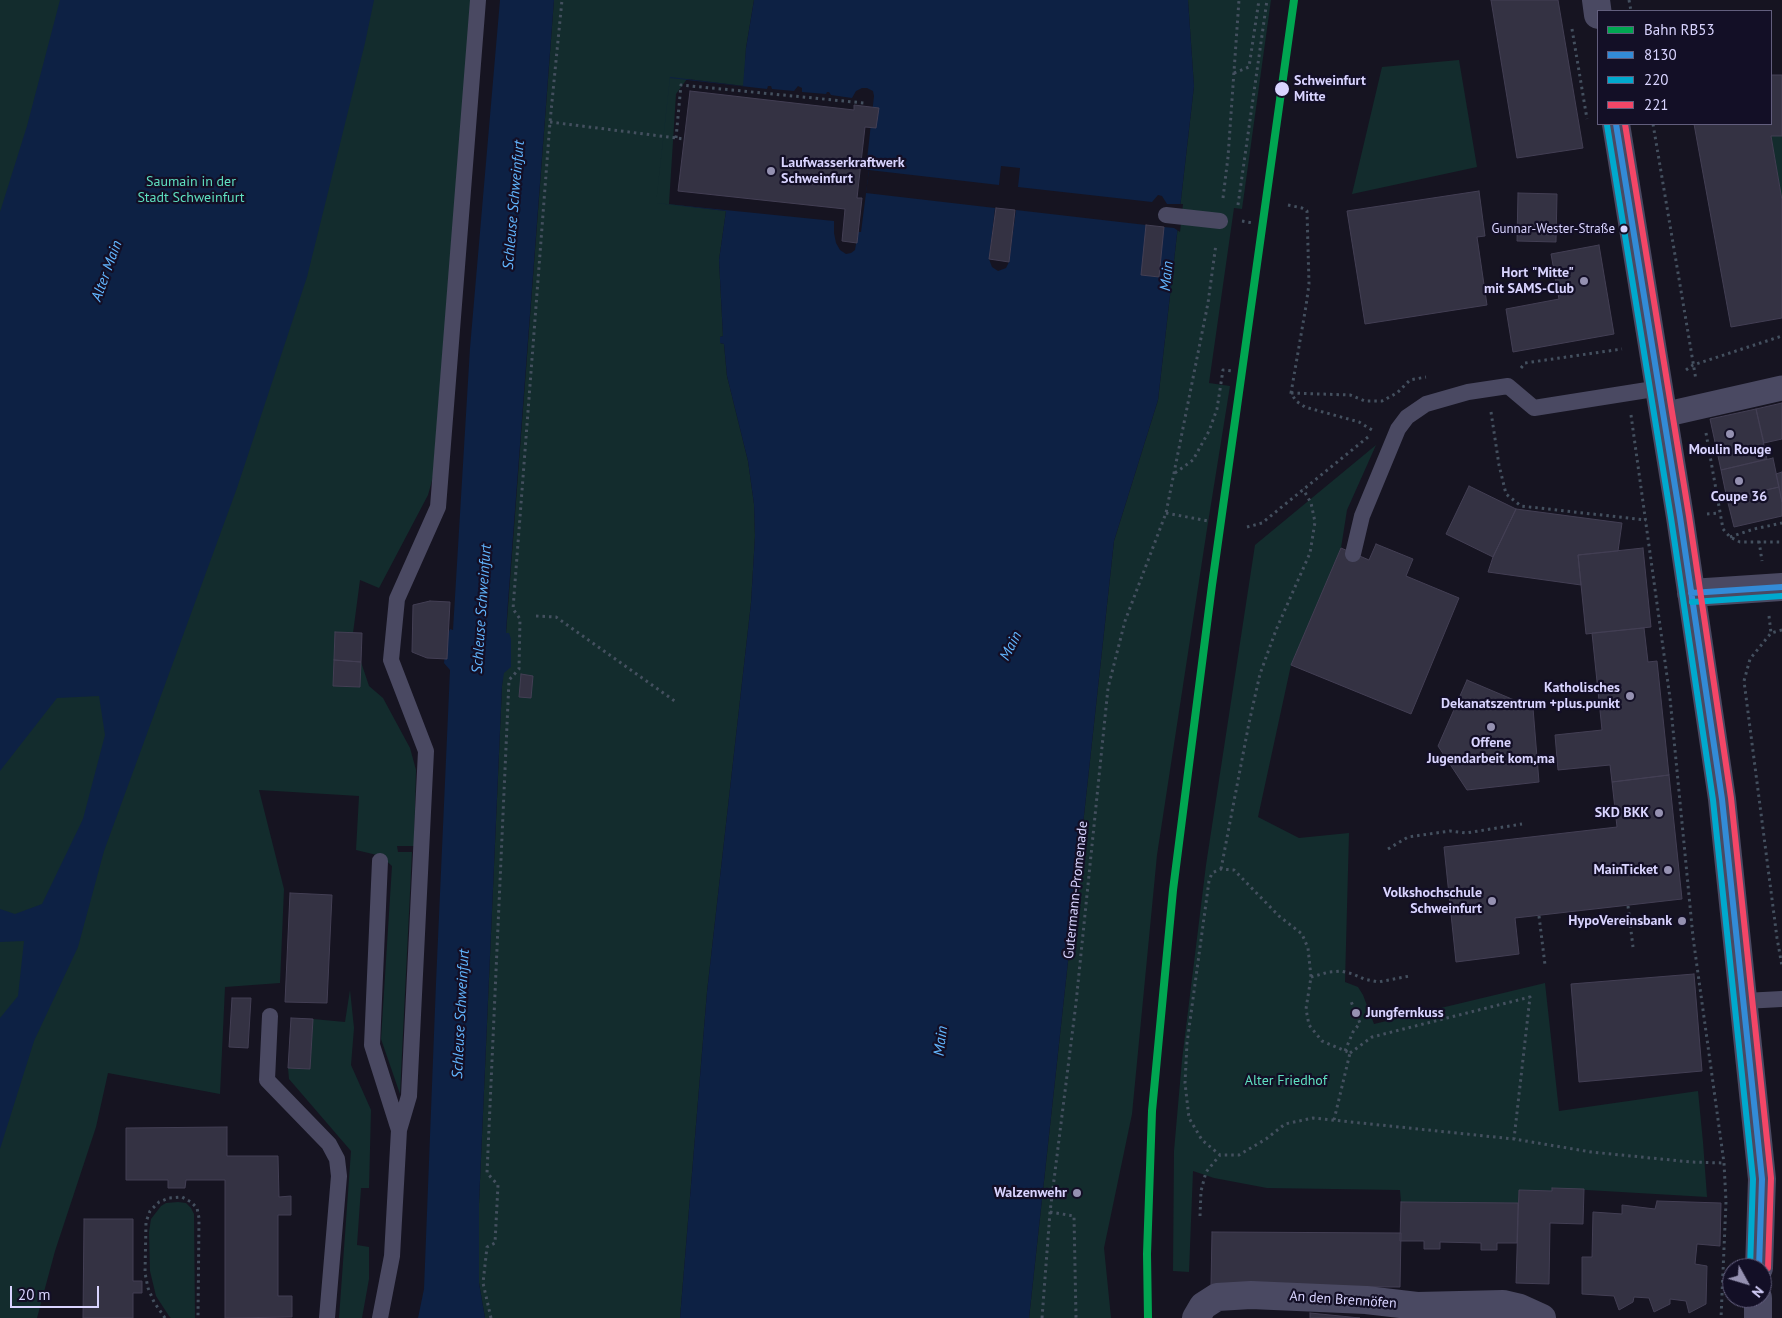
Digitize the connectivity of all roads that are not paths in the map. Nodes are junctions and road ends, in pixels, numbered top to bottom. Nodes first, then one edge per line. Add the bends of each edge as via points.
1 (478, 0) edge
2 (1616, 125) edge
3 (1166, 215) dead end
4 (1220, 221) road end
5 (1660, 388) junction
6 (1782, 388) edge
7 (1663, 415) junction
8 (1353, 554) dead end
9 (1782, 587) edge
10 (1690, 593) junction
11 (380, 861) dead end
12 (1782, 999) edge
13 (1744, 1001) junction
14 (270, 1016) dead end
15 (399, 1130) junction
16 (1772, 1226) edge
17 (1763, 1258) edge
18 (1290, 1307) edge
19 (1200, 1312) edge
20 (1414, 1312) edge
21 (327, 1318) edge
22 (380, 1318) edge
23 (1542, 1318) edge

1 - 15 lane via 438,507 397,599 391,660 426,751 409,1096
2 - 5 street
3 - 4 lane
5 - 7 street
5 - 8 lane via 1534,408 1508,386 1468,392 1426,404 1398,428 1362,516
6 - 7 street
7 - 10 street
9 - 10 street
10 - 13 street via 1722,799
11 - 15 lane via 372,1045
12 - 13 lane
13 - 16 street via 1762,1178
14 - 21 lane via 267,1080 329,1144 337,1159 339,1176
15 - 22 lane via 392,1256
16 - 17 street
18 - 19 street, An den Brennöfen via 1252,1295 1217,1297
18 - 20 street, An den Brennöfen via 1366,1300
20 - 23 street, An den Brennöfen via 1503,1304

